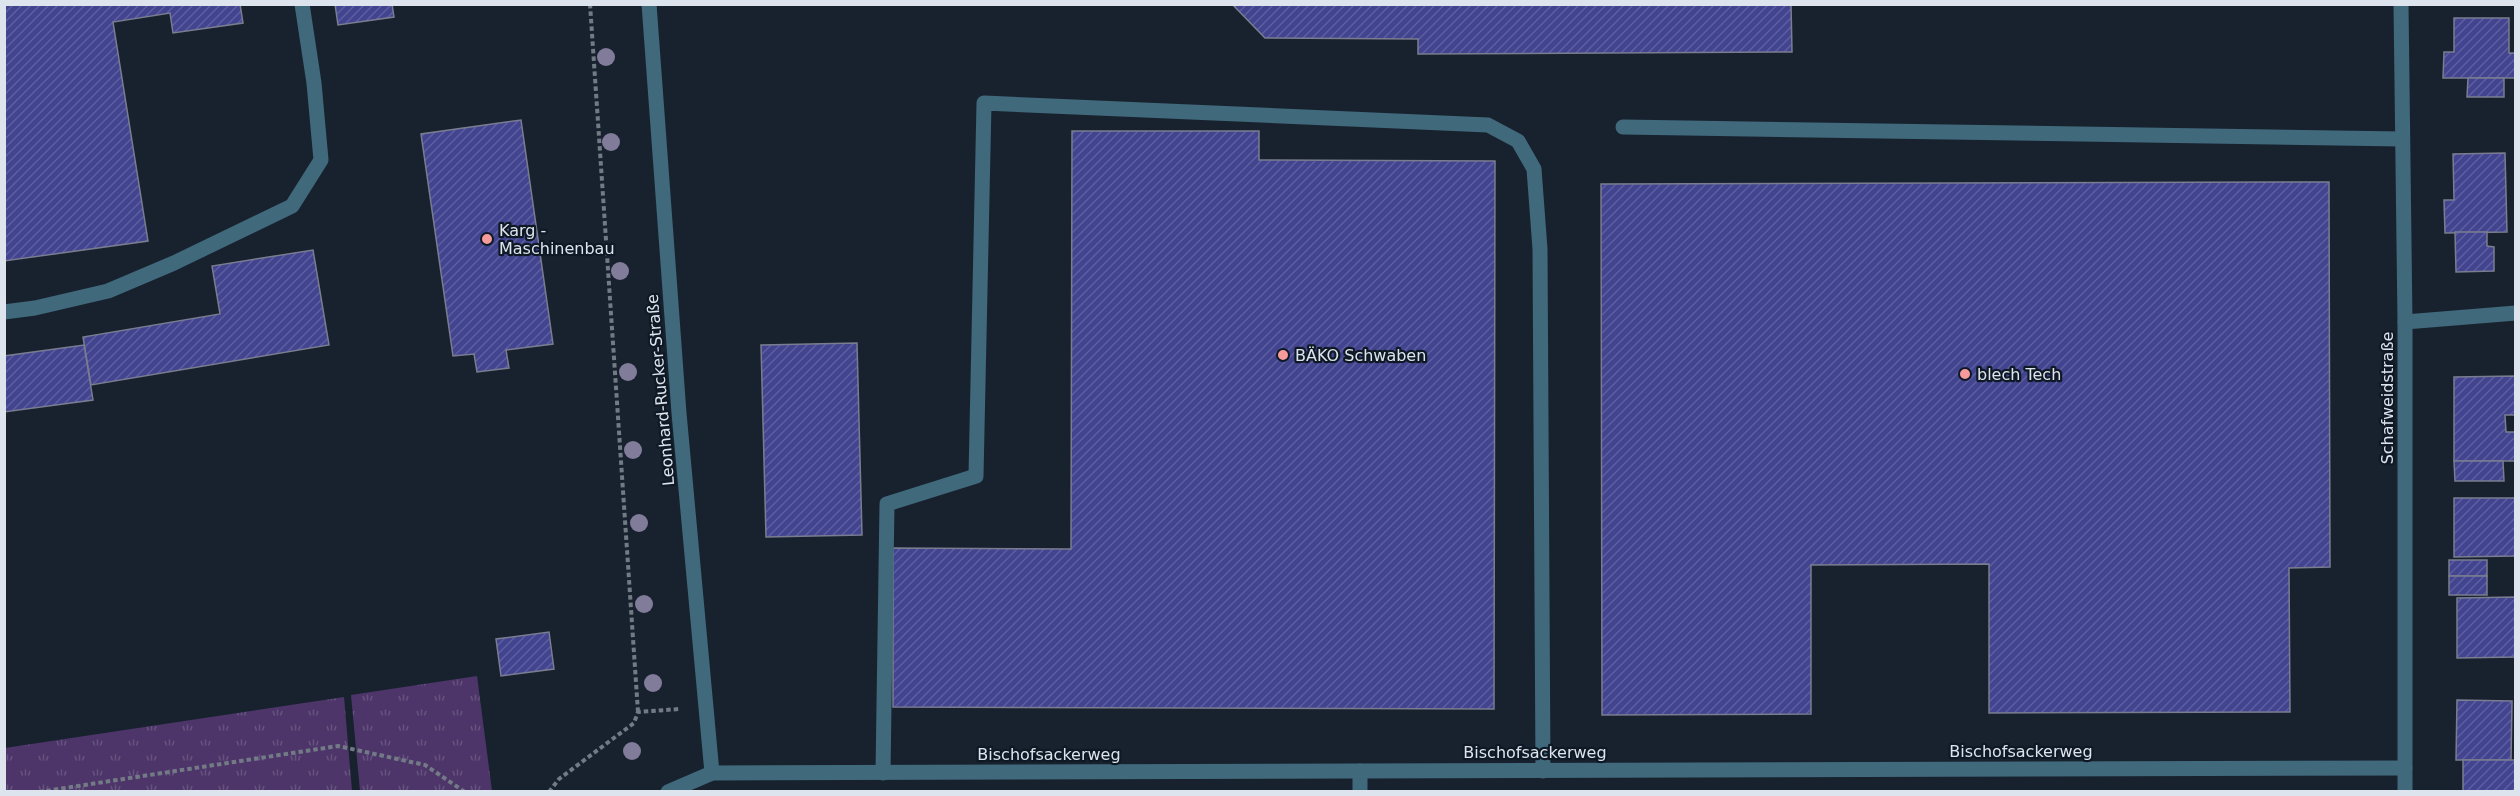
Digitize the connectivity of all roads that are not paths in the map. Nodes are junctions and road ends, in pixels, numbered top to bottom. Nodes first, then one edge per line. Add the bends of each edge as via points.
1 (302, 4) edge
2 (649, 4) edge
3 (2400, 4) edge
4 (1623, 127) dead end
5 (2402, 139) junction
6 (4, 312) edge
7 (2516, 313) edge
8 (2406, 322) junction
9 (2405, 768) junction
10 (1360, 771) junction
11 (1543, 771) junction
12 (712, 773) junction
13 (883, 773) junction
14 (668, 792) edge
15 (1360, 792) edge
16 (2405, 792) edge

1 - 6 street via 321,159 292,206 108,291
2 - 12 street, Leonhard-Rucker-Straße via 679,413
3 - 5 street, Schafweidstraße
4 - 5 street
5 - 8 street, Schafweidstraße
7 - 8 street
8 - 9 street, Schafweidstraße
9 - 11 street, Bischofsackerweg
9 - 16 street, Schafweidstraße
10 - 11 street, Bischofsackerweg
10 - 13 street, Bischofsackerweg
10 - 15 street
11 - 13 street via 1540,249 1534,169 1518,141 1488,125 984,103 976,476 887,504
12 - 13 street, Bischofsackerweg
12 - 14 street, Bischofsackerweg

